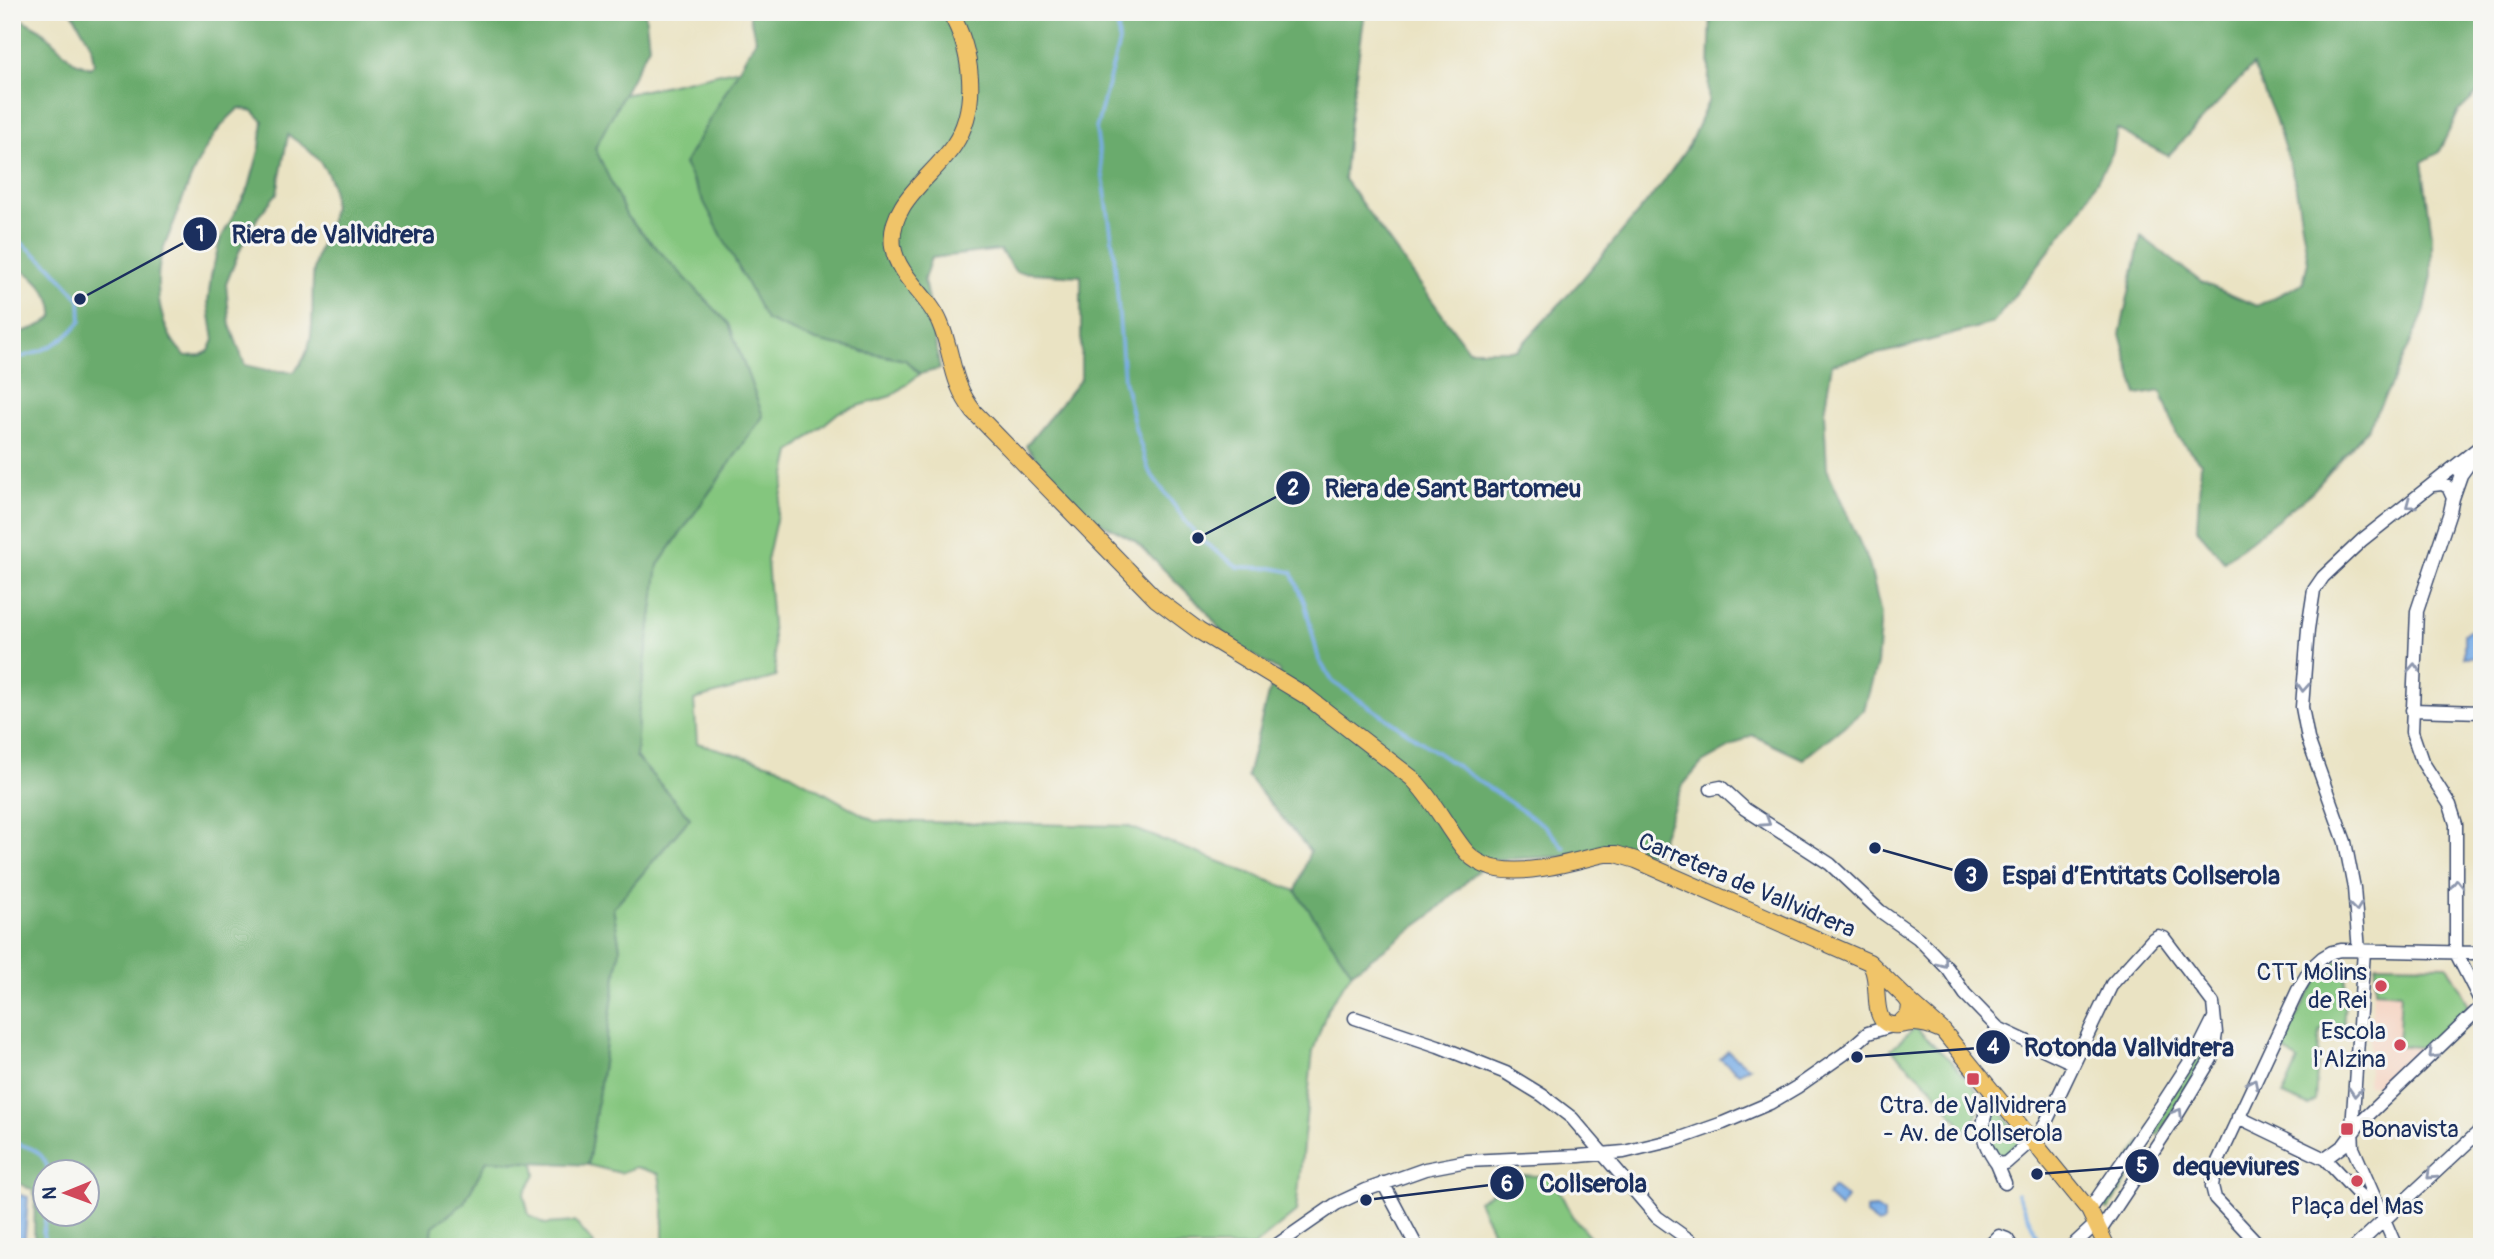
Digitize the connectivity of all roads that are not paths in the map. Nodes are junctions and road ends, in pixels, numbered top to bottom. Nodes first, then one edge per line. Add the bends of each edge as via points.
1 (950, 12) edge
2 (2482, 447) edge
3 (2432, 485) junction
4 (2453, 498) junction
5 (2412, 710) junction
6 (2482, 712) edge
7 (1711, 789) dead end
8 (2362, 951) junction
9 (2456, 953) junction
10 (2482, 953) edge
11 (1869, 962) junction
12 (1906, 998) junction
13 (2482, 1005) edge
14 (1877, 1007) junction
15 (2216, 1015) junction
16 (1355, 1018) dead end
17 (1897, 1025) junction
18 (1943, 1031) junction
19 (1868, 1033) junction
20 (2200, 1046) junction
21 (2211, 1059) junction
22 (2073, 1063) junction
23 (1992, 1092) junction
24 (2238, 1117) junction
25 (2482, 1129) edge
26 (2141, 1135) junction
27 (2352, 1135) junction
28 (2034, 1142) junction
29 (2157, 1145) junction
30 (1602, 1155) junction
31 (2325, 1159) junction
32 (1997, 1164) junction
33 (1383, 1183) junction
34 (2005, 1183) dead end
35 (2382, 1215) junction
36 (2095, 1222) junction
37 (1274, 1247) edge
38 (1417, 1247) edge
39 (1699, 1247) edge
40 (1988, 1247) edge
41 (2012, 1247) edge
42 (2071, 1247) edge
43 (2106, 1247) edge
44 (2261, 1247) edge
45 (2355, 1247) edge
46 (2396, 1247) edge

1 - 11 main road, Carretera de Vallvidrera via 969,73 966,118 953,147 899,213 893,245 901,268 940,322 956,380 974,412 1156,599 1199,631 1306,696 1412,778 1475,861 1508,871 1616,854
2 - 3 street
2 - 4 street via 2464,470
3 - 4 street via 2448,487
3 -> 8 street via 2322,576 2310,611 2302,707 2308,739 2345,842
5 -> 4 street via 2417,611
5 - 6 street
9 -> 5 street via 2456,824 2450,804 2416,747
7 -> 22 street via 1721,787 1844,876 1869,902 1934,951 1965,994 1998,1028
8 - 9 street
24 -> 8 street via 2311,968 2332,952
8 -> 27 street
9 - 10 street
9 - 13 street
11 - 12 main road, Carretera de Vallvidrera
11 - 14 main road via 1877,979
12 - 14 main road via 1896,992 1886,994
12 - 17 main road via 1909,1014
12 - 18 main road
13 -> 27 street
14 - 17 main road via 1885,1023
14 - 19 street
15 - 20 street
15 - 21 street
15 - 22 street via 2209,995 2158,936 2112,984
16 - 30 street via 1506,1073 1572,1118
17 - 18 main road via 1925,1024
17 - 19 street
18 - 23 main road
19 - 30 street via 1797,1087 1746,1114 1678,1139
20 - 21 street
20 - 26 street
29 -> 21 street
22 - 28 street
23 - 28 main road
23 - 32 street via 1981,1130
24 - 31 street
24 - 44 street via 2217,1162 2213,1193
25 -> 35 street
26 - 29 street
26 - 36 street
27 - 31 street
27 - 35 street via 2353,1148
28 - 32 street via 2006,1163
28 - 36 main road
29 - 36 street
30 - 33 street via 1467,1161
30 - 39 street via 1657,1217
31 - 35 street
32 - 34 street
33 - 37 street via 1336,1204
33 - 38 street
35 - 45 street
35 - 46 street
36 - 42 street
36 - 43 main road
40 - 41 street via 1999,1236

